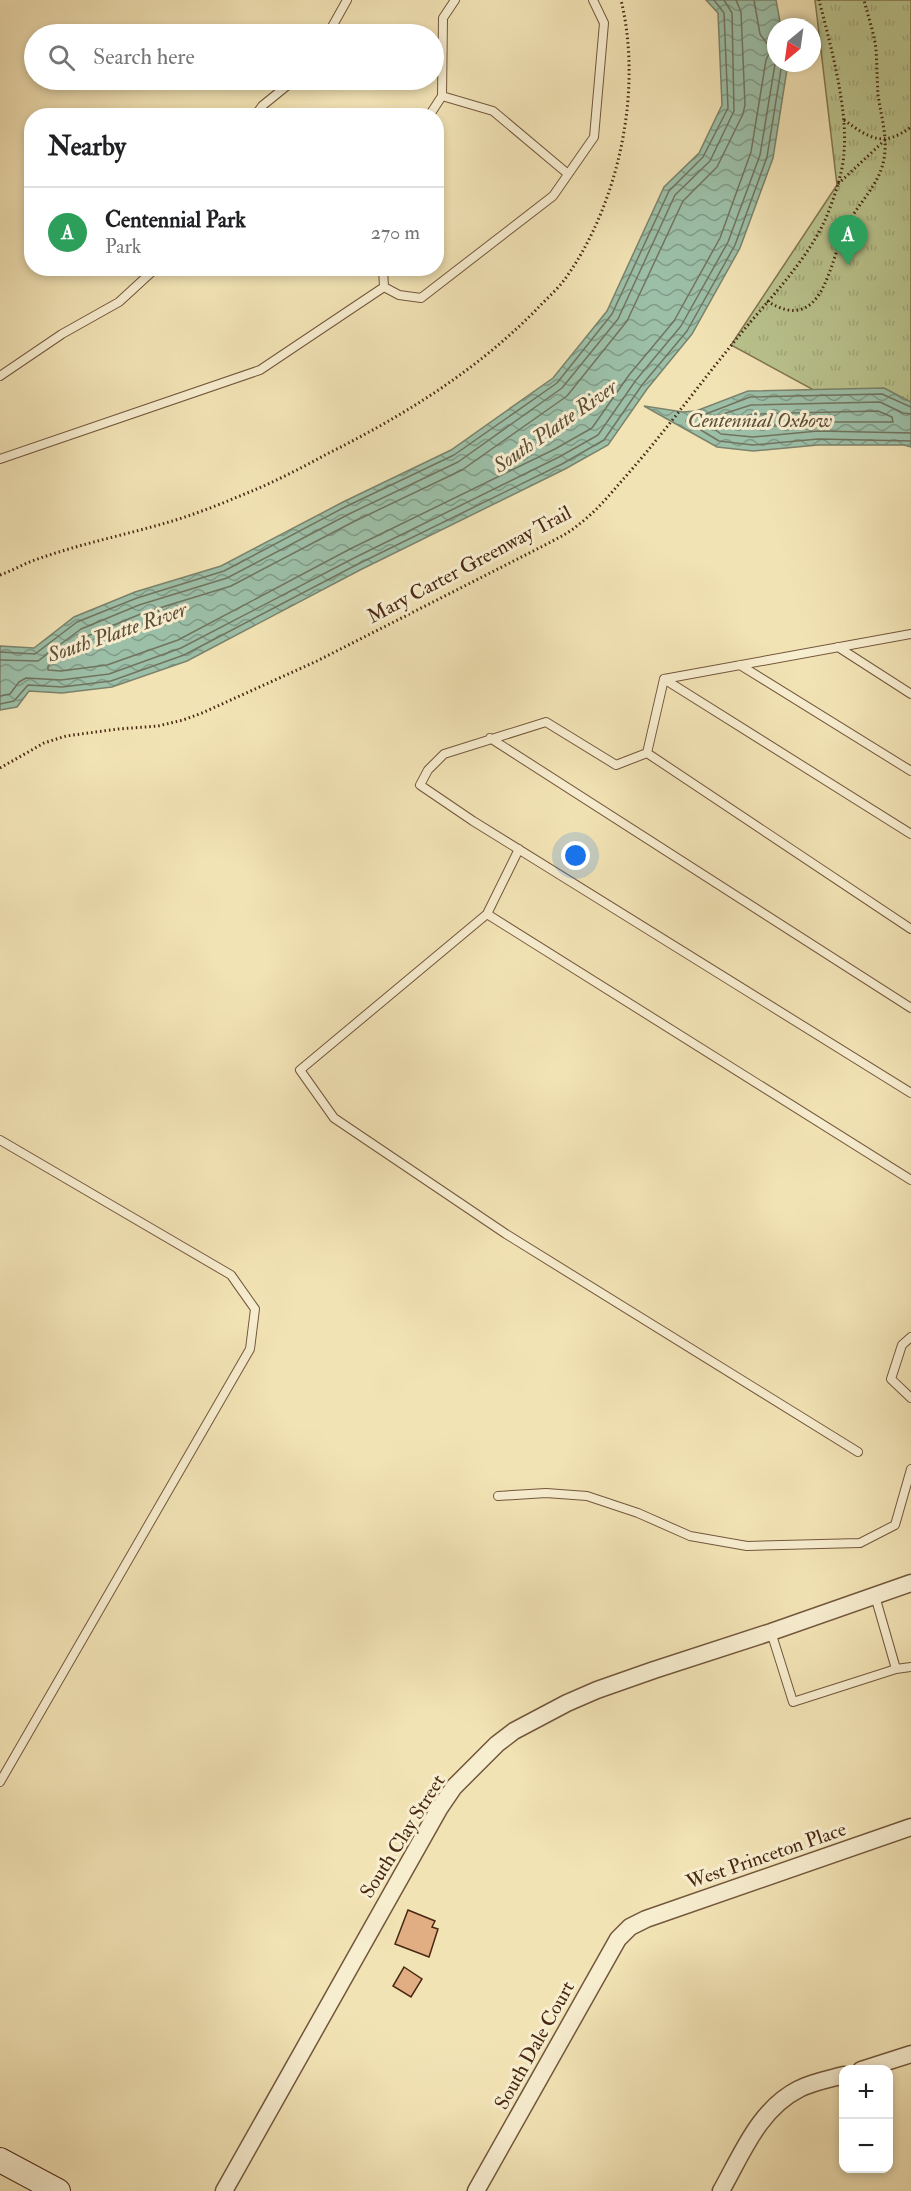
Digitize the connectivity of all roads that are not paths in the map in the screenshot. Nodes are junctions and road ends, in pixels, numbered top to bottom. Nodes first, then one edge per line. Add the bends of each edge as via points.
1 (347, 0) edge
2 (455, 0) edge
3 (593, 0) edge
4 (334, 24) edge
5 (443, 24) edge
6 (282, 90) edge
7 (442, 90) edge
8 (442, 96) junction
9 (261, 108) edge
10 (434, 108) edge
11 (568, 174) junction
12 (147, 276) edge
13 (383, 276) edge
14 (384, 287) junction
15 (0, 376) edge
16 (0, 459) edge
17 (911, 634) edge
18 (901, 636) junction
19 (911, 642) edge
20 (838, 647) junction
21 (740, 665) junction
22 (664, 679) junction
23 (911, 694) edge
24 (490, 738) junction
25 (647, 753) junction
26 (911, 771) edge
27 (911, 834) edge
28 (519, 849) junction
29 (487, 914) junction
30 (911, 929) edge
31 (911, 1008) edge
32 (911, 1093) edge
33 (0, 1140) edge
34 (911, 1180) edge
35 (911, 1337) edge
36 (911, 1398) edge
37 (858, 1452) dead end
38 (911, 1469) edge
39 (498, 1496) dead end
40 (911, 1582) edge
41 (875, 1596) junction
42 (771, 1632) junction
43 (911, 1667) edge
44 (896, 1669) junction
45 (0, 1782) edge
46 (911, 1827) edge
47 (635, 1925) joint
48 (910, 2058) edge
49 (881, 2065) edge
50 (839, 2076) edge
51 (0, 2160) edge
52 (58, 2191) edge
53 (224, 2191) edge
54 (476, 2191) edge
55 (722, 2191) edge

1 - 4 lane
2 - 5 lane
3 - 11 lane via 604,23 594,137
6 - 9 lane
7 - 8 lane
8 - 10 lane
8 - 11 lane via 493,111
11 - 14 lane via 553,196 421,298
12 - 15 lane via 118,302
13 - 14 lane
14 - 16 lane via 260,370
17 - 18 lane
18 - 19 lane
18 - 20 lane
20 - 21 lane
20 - 23 lane
21 - 22 lane
21 - 26 lane
22 - 25 lane
22 - 27 lane
24 - 25 lane via 546,722 616,765
24 - 28 lane via 444,754 420,785
24 - 31 lane
25 - 30 lane
28 - 29 lane
28 - 32 lane
29 - 34 lane
29 - 37 lane via 300,1070 334,1118 506,1234
33 - 45 lane via 231,1275 255,1309 250,1349
35 - 36 lane via 902,1345 891,1378
38 - 39 lane via 895,1526 860,1543 747,1546 690,1536 587,1496
40 - 41 street, South Clay Street
41 - 42 street, South Clay Street
41 - 44 lane
42 - 44 lane via 793,1702
42 - 53 street, South Clay Street via 567,1703 514,1731 476,1763 445,1799 420,1839
43 - 44 lane
46 - 47 street, West Princeton Place
47 - 54 street, South Dale Court via 618,1939
48 - 49 street
50 - 55 street via 801,2088 778,2102 759,2123
51 - 52 main road

